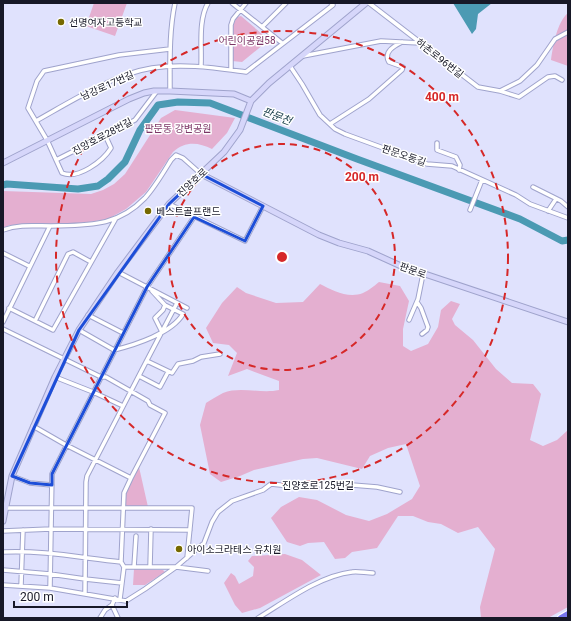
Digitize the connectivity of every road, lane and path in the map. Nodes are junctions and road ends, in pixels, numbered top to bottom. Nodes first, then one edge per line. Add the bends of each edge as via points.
1 (175, 3) edge
2 (208, 3) edge
3 (232, 3) edge
4 (246, 3) edge
5 (286, 3) edge
6 (331, 3) edge
7 (368, 3) edge
8 (240, 10) junction
9 (262, 27) junction
10 (568, 32) edge
11 (402, 42) junction
12 (282, 43) junction
13 (420, 43) junction
14 (170, 49) junction
15 (302, 56) junction
16 (170, 66) junction
17 (201, 66) junction
18 (290, 66) junction
19 (231, 70) junction
20 (562, 80) dead end
21 (157, 91) junction
22 (170, 91) junction
23 (500, 91) junction
24 (251, 103) junction
25 (36, 120) junction
26 (330, 124) junction
27 (105, 135) junction
28 (46, 140) junction
29 (437, 143) dead end
30 (56, 160) junction
31 (3, 163) edge
32 (459, 170) junction
33 (201, 174) junction
34 (482, 180) junction
35 (533, 187) dead end
36 (556, 199) junction
37 (169, 204) junction
38 (263, 206) junction
39 (568, 207) edge
40 (470, 210) dead end
41 (548, 211) junction
42 (194, 217) junction
43 (568, 218) edge
44 (115, 220) junction
45 (50, 226) junction
46 (3, 230) edge
47 (3, 253) edge
48 (91, 262) junction
49 (29, 266) junction
50 (118, 272) junction
51 (423, 274) junction
52 (147, 287) junction
53 (151, 290) junction
54 (417, 302) junction
55 (177, 303) junction
56 (165, 305) junction
57 (9, 308) junction
58 (187, 308) dead end
59 (173, 309) junction
60 (88, 315) junction
61 (179, 320) junction
62 (409, 320) dead end
63 (36, 321) junction
64 (3, 322) edge
65 (568, 322) edge
66 (182, 324) dead end
67 (3, 329) edge
68 (79, 330) junction
69 (162, 332) junction
70 (123, 333) junction
71 (422, 334) dead end
72 (114, 350) junction
73 (220, 354) dead end
74 (64, 358) junction
75 (146, 362) junction
76 (168, 372) junction
77 (139, 376) junction
78 (55, 377) junction
79 (101, 377) junction
80 (131, 391) junction
81 (93, 392) junction
82 (124, 406) junction
83 (34, 426) junction
84 (66, 445) junction
85 (95, 460) junction
86 (12, 476) junction
87 (132, 478) junction
88 (52, 484) junction
89 (400, 492) dead end
90 (5, 508) junction
91 (51, 508) junction
92 (86, 508) junction
93 (124, 509) junction
94 (3, 521) edge
95 (51, 529) junction
96 (86, 529) junction
97 (123, 529) junction
98 (22, 530) junction
99 (151, 530) junction
100 (190, 530) junction
101 (3, 532) edge
102 (136, 536) dead end
103 (22, 551) junction
104 (3, 552) edge
105 (51, 553) junction
106 (85, 558) junction
107 (187, 558) junction
108 (122, 562) junction
109 (124, 567) junction
110 (134, 567) junction
111 (150, 567) junction
112 (176, 567) junction
113 (3, 570) edge
114 (208, 571) dead end
115 (21, 572) junction
116 (373, 573) dead end
117 (50, 574) junction
118 (85, 580) junction
119 (122, 583) junction
120 (3, 585) edge
121 (21, 586) junction
122 (50, 588) junction
123 (85, 593) junction
124 (115, 598) junction
125 (120, 599) junction
126 (112, 605) junction
127 (568, 614) edge
128 (100, 618) edge
129 (118, 618) edge
130 (258, 618) edge
131 (561, 618) edge

1 - 14 street via 171,21
2 - 17 street via 202,18
3 - 8 street
4 - 8 street
5 - 9 street
6 - 12 street, 남강로17번길 via 333,5
7 - 13 street, 하촌로96번길
7 - 15 street, 진양호로
8 - 9 street
8 - 19 street via 231,25
9 - 12 street
10 - 23 street via 555,39 537,65 520,81
11 - 13 street, 진양호로
11 - 15 street, 진양호로 via 381,41
11 - 26 street via 387,54 389,62 403,67 402,70 369,99
12 - 19 street, 남강로17번길 via 246,72
13 - 23 street, 하촌로96번길 via 478,87
14 - 16 street
14 - 25 street via 119,55 44,71 37,81 28,108
15 - 18 street, 진양호로
16 - 17 street, 남강로17번길
16 - 22 street
16 - 25 street, 남강로17번길 via 127,74
17 - 19 street, 남강로17번길
18 - 24 street, 진양호로 via 269,82
18 - 26 street, 판문오동길 via 320,115
20 - 23 street, 하촌로96번길 via 555,76 548,77 519,97
21 - 22 street, 진양호로28번길
21 - 27 street, 진양호로28번길 via 135,120
21 - 28 street, 진양호로28번길 via 129,99
22 - 24 street, 진양호로28번길 via 234,94
24 - 33 street, 진양호로 via 240,130 224,152
25 - 28 street
26 - 32 street, 판문오동길 via 345,134 404,157 427,164 452,166
27 - 30 street, 진양호로28번길
27 - 30 street via 111,148 95,165 68,175 62,173
28 - 30 street
28 - 31 street, 진양호로28번길
29 - 32 street via 438,150 456,157 460,165
32 - 34 street, 판문오동길
33 - 37 street, 진양호로
33 - 38 street, 판문로
33 - 44 street via 176,155 145,198
34 - 40 street
34 - 41 street, 판문오동길
35 - 36 street
36 - 39 street
36 - 41 street
37 - 42 street
37 - 50 street, 진양호로
38 - 42 street via 245,241
38 - 51 street, 판문로 via 324,237 368,251
41 - 43 street, 판문오동길
42 - 52 street
44 - 45 street via 85,225
44 - 48 street
45 - 46 street via 31,225
45 - 49 street
47 - 49 street
48 - 63 street via 53,330
48 - 63 street via 73,252 68,254
49 - 57 street
50 - 52 street
50 - 60 street, 진양호로
51 - 54 street
51 - 65 street, 판문로
52 - 53 street
52 - 70 street
53 - 55 street
53 - 56 street
54 - 62 street
54 - 71 street via 428,327
55 - 58 street
55 - 59 street
56 - 59 street
56 - 69 street via 155,318
57 - 63 street
57 - 64 street
59 - 61 street via 183,314
59 - 69 street
60 - 68 street, 진양호로
60 - 70 street
61 - 66 street
61 - 69 street
67 - 74 street
68 - 72 street
68 - 74 street, 진양호로
69 - 72 street
69 - 75 street
70 - 72 street
72 - 79 street
73 - 76 street via 178,364 172,373
74 - 78 street, 진양호로
74 - 79 street
75 - 76 street
75 - 77 street
76 - 77 street via 160,387
77 - 80 street
78 - 81 street
78 - 83 street, 진양호로
79 - 80 street via 106,377
79 - 81 street
80 - 82 street
80 - 87 street via 165,413
81 - 82 street
81 - 84 street
82 - 85 street
83 - 84 street
83 - 86 street, 진양호로
84 - 85 street
84 - 88 street via 52,474
85 - 87 street
85 - 92 street via 86,482
86 - 88 street via 30,483
86 - 90 street, 진양호로
87 - 93 street via 124,493
88 - 91 street
89 - 107 street, 진양호로125번길 via 352,485 345,487 308,484 285,487 271,484 263,490 232,501 218,512 204,543
90 - 91 street
90 - 94 street, 진양호로
91 - 92 street
91 - 95 street
92 - 93 street
92 - 96 street
93 - 97 street
93 - 100 street via 192,508
95 - 96 street
95 - 98 street
95 - 105 street
96 - 97 street
96 - 106 street
97 - 99 street
97 - 108 street
98 - 101 street
98 - 103 street
99 - 100 street
99 - 111 street
100 - 107 street
102 - 110 street
103 - 104 street
103 - 105 street
103 - 115 street
105 - 106 street
105 - 117 street
106 - 108 street
106 - 118 street
107 - 112 street, 진양호로125번길
108 - 109 street
109 - 110 street
109 - 119 street
110 - 111 street
111 - 112 street
112 - 114 street
112 - 125 street, 진양호로125번길 via 126,601
113 - 115 street
115 - 117 street
115 - 121 street
116 - 130 street via 352,571 329,578 303,589
117 - 118 street
117 - 122 street
118 - 119 street
118 - 123 street
119 - 125 street
120 - 121 street, 진양호로125번길
121 - 122 street, 진양호로125번길
122 - 123 street, 진양호로125번길
123 - 124 street, 진양호로125번길
124 - 125 street, 진양호로125번길
124 - 126 street
126 - 128 street
126 - 129 street
127 - 131 highway

